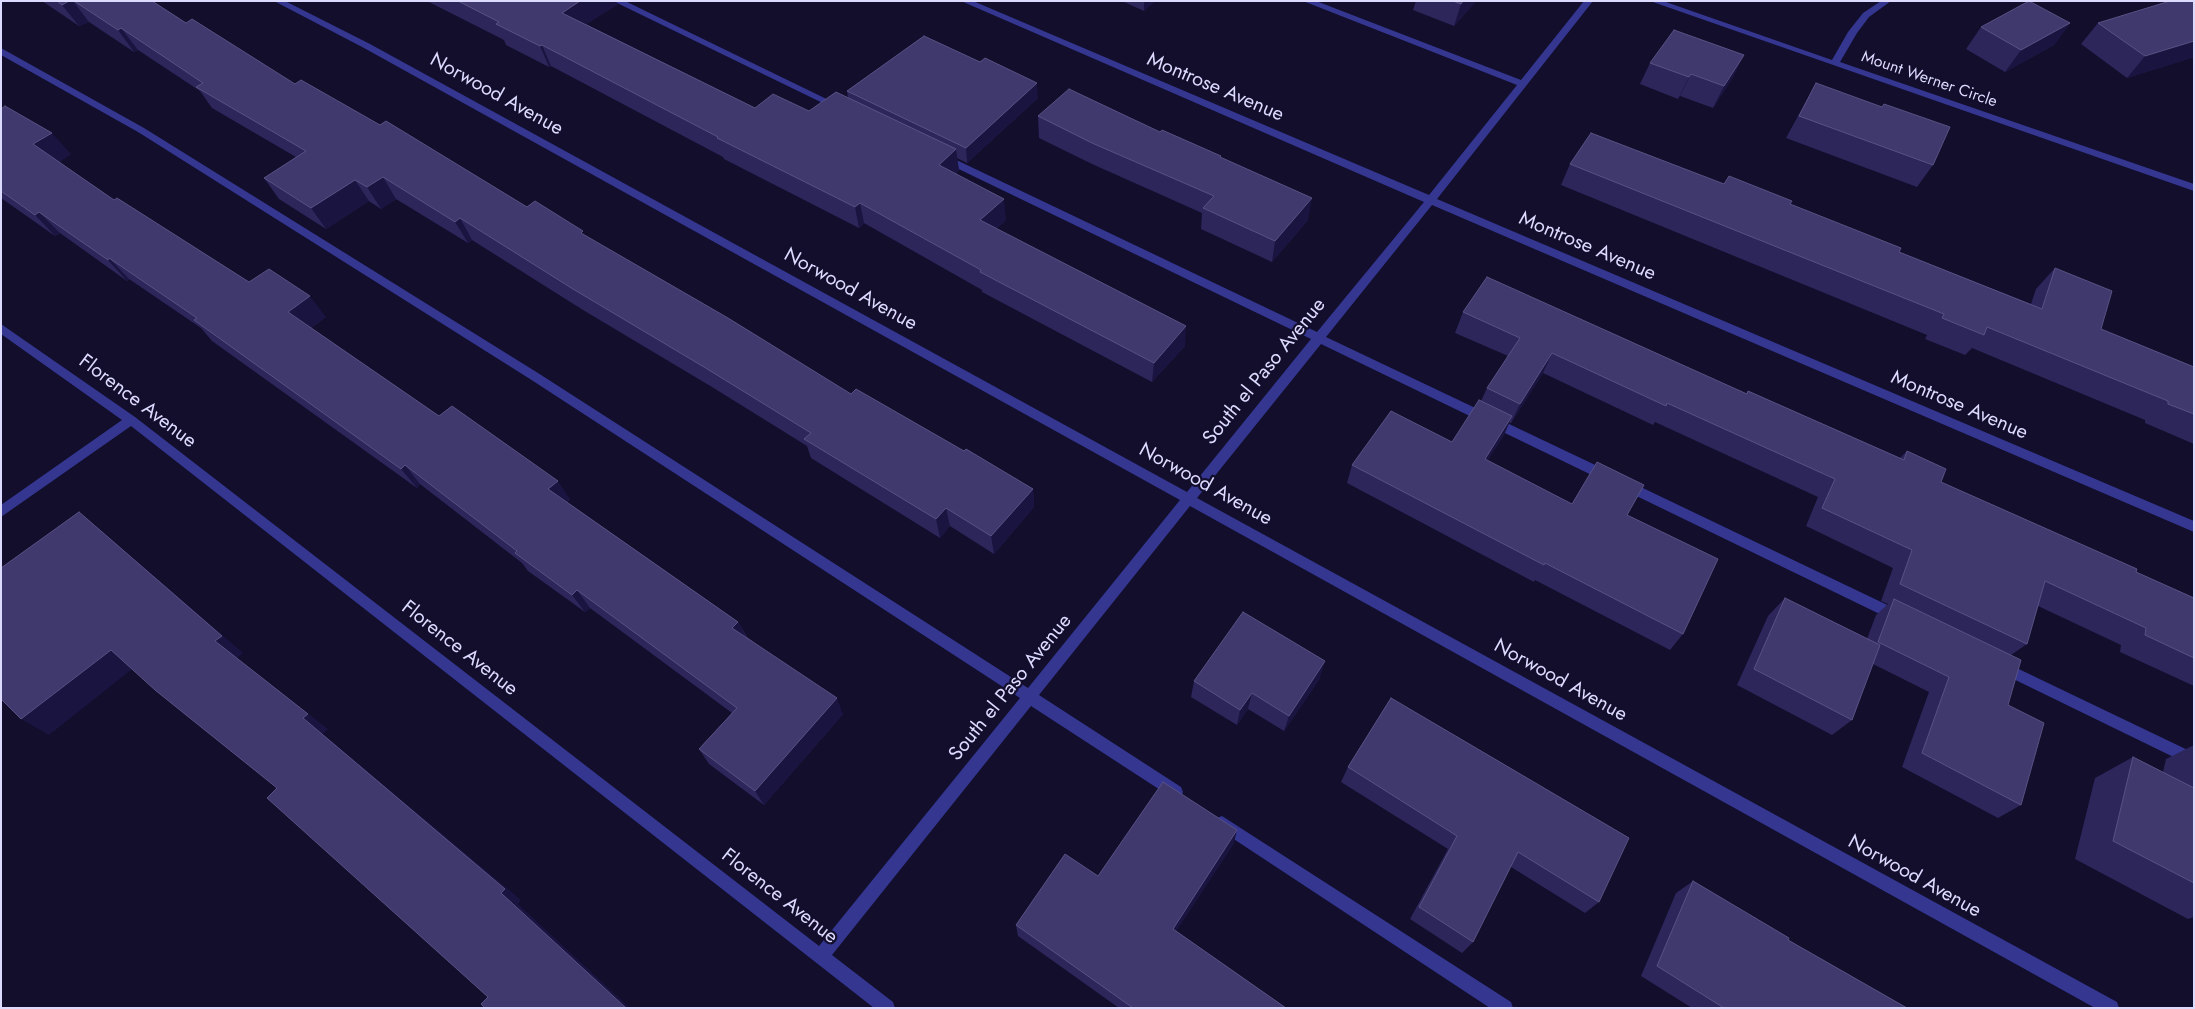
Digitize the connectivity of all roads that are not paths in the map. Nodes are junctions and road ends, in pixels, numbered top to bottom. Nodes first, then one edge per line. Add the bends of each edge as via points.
1 (278, 1) edge
2 (617, 1) edge
3 (966, 1) edge
4 (1307, 1) edge
5 (1589, 1) edge
6 (1654, 1) edge
7 (1887, 1) edge
8 (1, 51) edge
9 (1835, 63) junction
10 (1524, 84) junction
11 (851, 113) edge
12 (932, 152) edge
13 (2194, 188) edge
14 (1431, 200) junction
15 (1, 328) edge
16 (1319, 338) junction
17 (131, 420) junction
18 (1189, 498) junction
19 (1, 512) edge
20 (2194, 527) edge
21 (1910, 622) edge
22 (1990, 661) edge
23 (1029, 696) junction
24 (2194, 760) edge
25 (1188, 800) edge
26 (1213, 816) edge
27 (821, 956) junction
28 (887, 1008) edge
29 (1504, 1008) edge
30 (2111, 1008) edge

1 - 18 street, Norwood Avenue via 367,46
2 - 11 street
3 - 14 street, Montrose Avenue
4 - 10 street
5 - 10 street, South el Paso Avenue
6 - 9 street, Mount Werner Circle
7 - 9 street via 1866,15
8 - 23 street via 141,130 534,376
9 - 13 street, Mount Werner Circle
10 - 14 street, South el Paso Avenue
12 - 16 street
14 - 16 street, South el Paso Avenue
14 - 20 street, Montrose Avenue
15 - 17 street, Florence Avenue
16 - 18 street, South el Paso Avenue
16 - 21 street
17 - 19 street
17 - 27 street, Florence Avenue
18 - 23 street, South el Paso Avenue
18 - 30 street, Norwood Avenue
22 - 24 street
23 - 25 street
23 - 27 street, South el Paso Avenue
26 - 29 street
27 - 28 street, Florence Avenue

